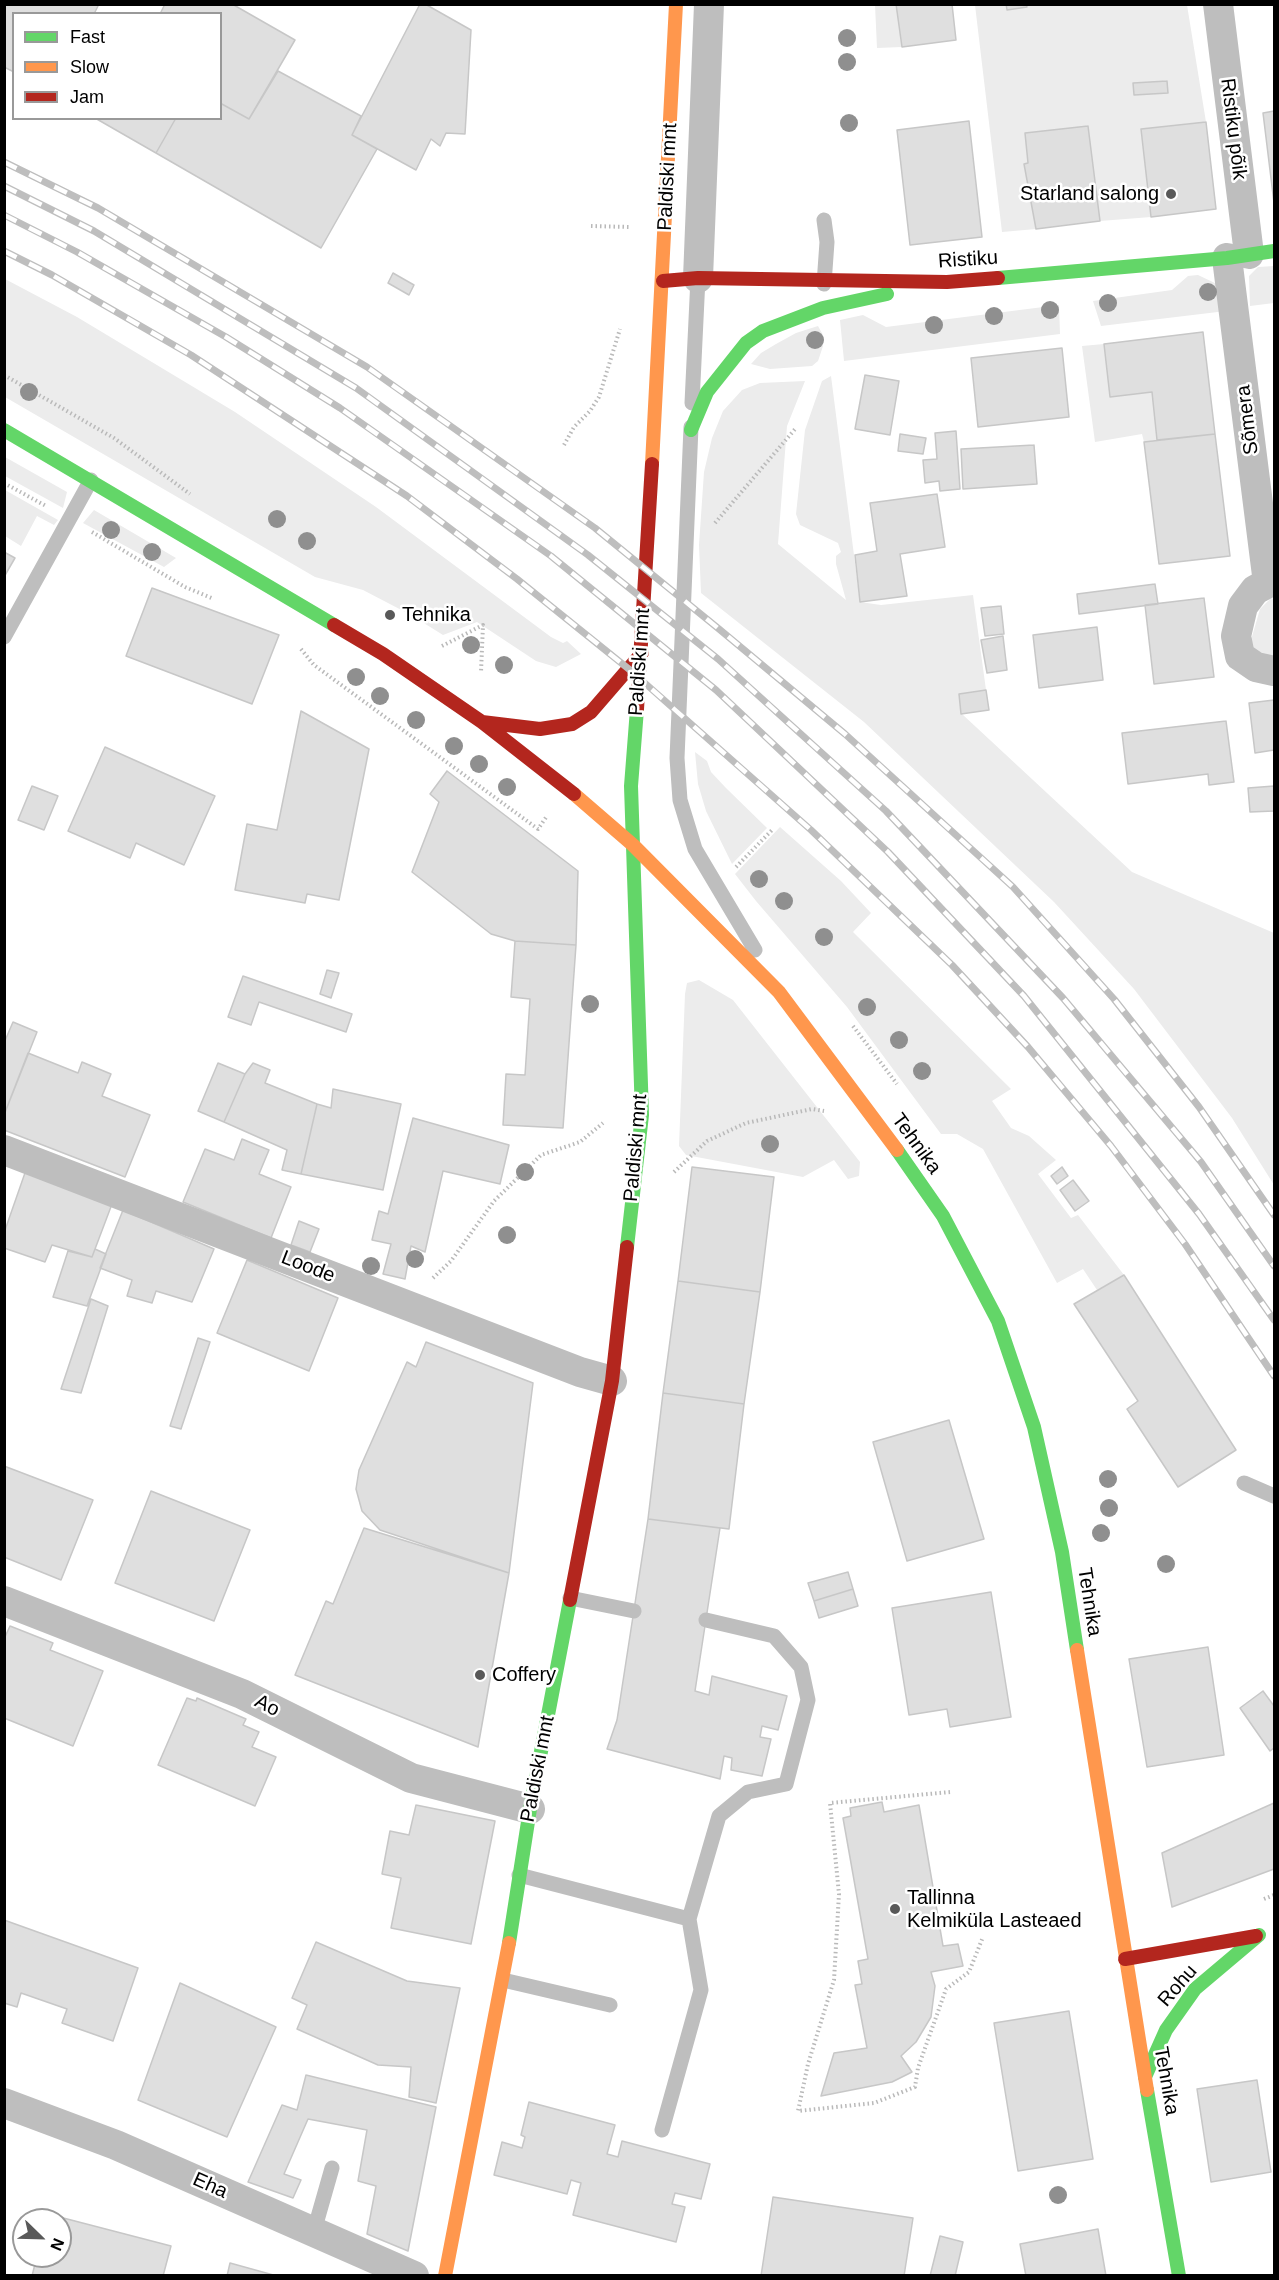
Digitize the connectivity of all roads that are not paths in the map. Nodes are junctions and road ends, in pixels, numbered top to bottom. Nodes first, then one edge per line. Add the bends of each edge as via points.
1 (676, 4) edge
2 (709, 4) edge
3 (1218, 4) edge
4 (824, 219) dead end
5 (1250, 254) edge
6 (698, 279) junction
7 (825, 280) junction
8 (663, 281) junction
9 (947, 282) junction
10 (823, 308) junction
11 (4, 430) edge
12 (691, 430) junction
13 (91, 480) junction
14 (1271, 584) edge
15 (4, 637) edge
16 (642, 653) junction
17 (1275, 671) edge
18 (482, 722) junction
19 (633, 845) junction
20 (779, 992) junction
21 (4, 1150) edge
22 (612, 1381) junction
23 (1244, 1483) dead end
24 (1275, 1496) edge
25 (570, 1598) junction
26 (4, 1601) edge
27 (633, 1611) dead end
28 (706, 1620) dead end
29 (516, 1806) junction
30 (519, 1875) junction
31 (689, 1919) junction
32 (1275, 1929) edge
33 (1259, 1935) junction
34 (1125, 1959) junction
35 (503, 1980) junction
36 (610, 2005) dead end
37 (1145, 2077) junction
38 (4, 2103) edge
39 (662, 2130) dead end
40 (332, 2168) dead end
41 (314, 2231) junction
42 (414, 2276) edge
43 (445, 2276) edge
44 (1179, 2276) edge

1 - 8 main road, Paldiski mnt
2 - 6 street, Paldiski mnt
3 - 5 street, Ristiku põik
4 - 7 lane
5 - 9 main road, Ristiku
5 - 14 street, Sõmera
6 - 7 main road, Ristiku
6 - 8 main road, Ristiku
6 - 12 lane, Paldiski mnt
7 - 9 main road, Ristiku
7 - 10 lane
8 - 16 main road, Paldiski mnt
9 - 10 main road
10 - 12 main road via 763,331 746,343 707,392
11 - 13 main road, Tehnika
12 - 20 lane, Paldiski mnt via 677,758 680,800 695,849
13 - 15 lane
13 - 18 main road, Tehnika via 328,620
14 - 17 street, Sõmera via 1255,590 1243,606 1236,636 1240,656 1256,667
16 - 18 main road via 591,712 572,724 540,729
16 - 19 main road, Paldiski mnt via 633,748
18 - 19 main road, Tehnika
19 - 20 main road, Tehnika
19 - 22 main road, Paldiski mnt via 642,1115
20 - 34 main road, Tehnika via 943,1216 998,1321 1034,1427 1062,1552
21 - 22 street, Loode
22 - 25 main road, Paldiski mnt
23 - 24 lane
25 - 27 lane
25 - 29 main road, Paldiski mnt
26 - 29 street, Ao via 243,1694 411,1778
28 - 31 lane via 774,1636 801,1667 808,1700 786,1784 748,1792 719,1816
29 - 30 main road, Paldiski mnt
30 - 31 lane
30 - 35 main road, Paldiski mnt
31 - 39 lane via 701,1990
32 - 33 main road, Rohu
33 - 34 main road, Rohu
33 - 37 main road, Rohu via 1194,1989 1166,2030
34 - 37 main road, Tehnika
35 - 36 lane
35 - 43 main road, Paldiski mnt
37 - 44 main road, Tehnika
38 - 41 street, Eha via 116,2145
40 - 41 lane
41 - 42 street, Eha

